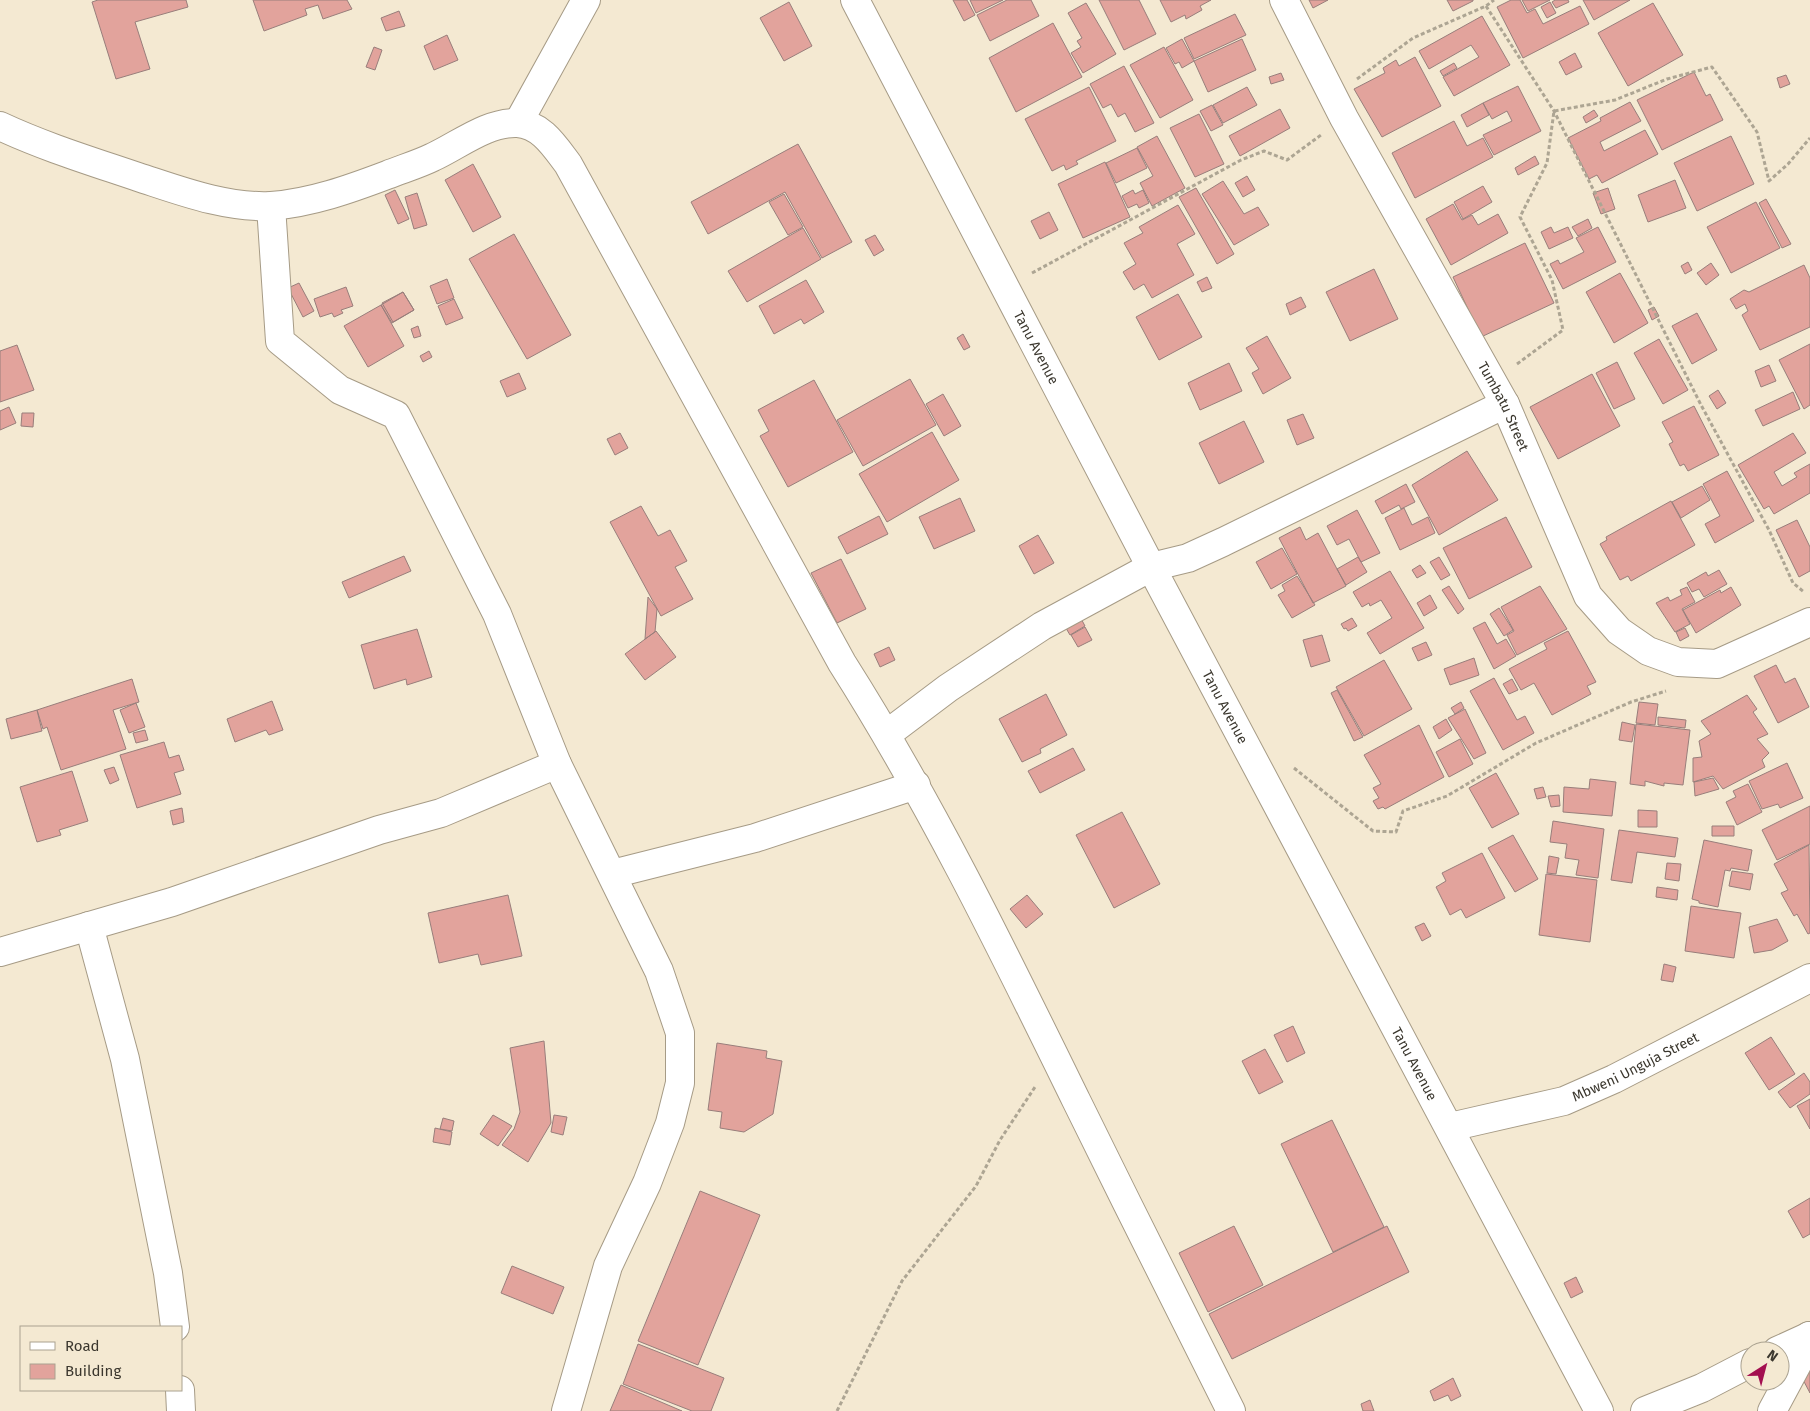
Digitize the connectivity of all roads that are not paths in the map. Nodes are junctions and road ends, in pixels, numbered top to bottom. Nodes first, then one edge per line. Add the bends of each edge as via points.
1 (586, 0) edge
2 (855, 0) edge
3 (1284, 0) edge
4 (518, 123) junction
5 (0, 126) edge
6 (271, 206) junction
7 (1499, 394) junction
8 (1151, 567) junction
9 (1810, 622) edge
10 (887, 734) junction
11 (557, 764) junction
12 (916, 785) junction
13 (612, 874) junction
14 (89, 926) junction
15 (0, 952) edge
16 (1810, 978) edge
17 (1450, 1127) junction
18 (175, 1326) edge
19 (1809, 1336) edge
20 (1790, 1345) edge
21 (1740, 1368) edge
22 (180, 1391) edge
23 (181, 1411) edge
24 (566, 1411) edge
25 (1232, 1411) edge
26 (1600, 1411) edge
27 (1645, 1411) edge
28 (1772, 1411) edge

1 - 4 street
2 - 8 street, Tanu Avenue
3 - 7 street, Tumbatu Street
4 - 6 street via 496,126 432,158 340,193
4 - 10 street via 548,138 568,164 842,663
5 - 6 street via 42,145 214,201
6 - 11 street via 280,341 340,390 396,415 497,614
7 - 8 street via 1223,542 1188,558
7 - 9 street, Tumbatu Street via 1588,596 1619,631 1663,658 1702,665 1717,664
8 - 10 street via 1004,650
8 - 17 street, Tanu Avenue
10 - 12 street
11 - 13 street
11 - 14 street via 441,813 379,830 172,902
12 - 13 street via 755,838
12 - 25 street via 974,893
13 - 24 street via 659,971 680,1033 680,1083 670,1123 608,1266
14 - 15 street
14 - 18 street via 125,1059 168,1273
16 - 17 street, Mbweni Unguja Street via 1614,1079 1564,1101
17 - 26 street, Tanu Avenue
19 - 20 street
19 - 28 street
21 - 27 street
22 - 23 street

